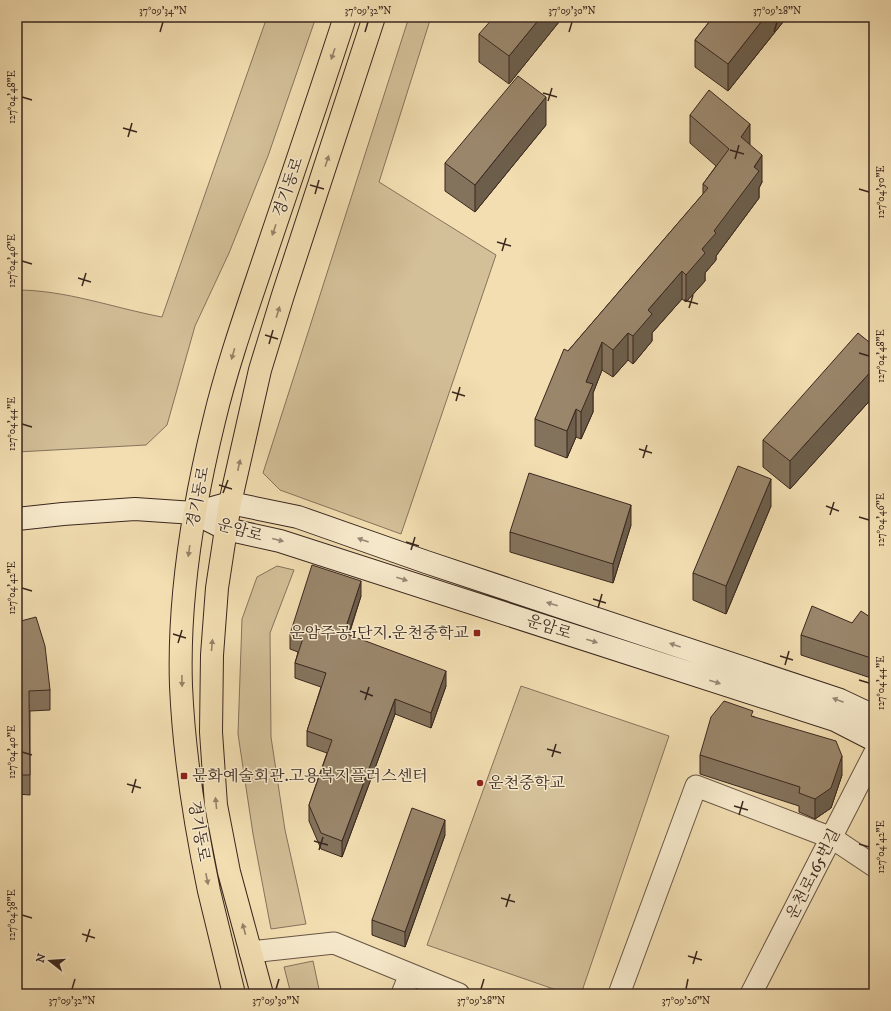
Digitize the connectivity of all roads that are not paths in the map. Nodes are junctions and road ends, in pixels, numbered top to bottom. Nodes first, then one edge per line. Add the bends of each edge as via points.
1 (345, 17) edge
2 (374, 17) edge
3 (230, 503) junction
4 (194, 513) junction
5 (17, 519) edge
6 (226, 529) junction
7 (874, 716) edge
8 (874, 740) edge
9 (874, 754) edge
10 (832, 838) junction
11 (874, 866) edge
12 (250, 952) junction
13 (410, 974) junction
14 (234, 994) edge
15 (262, 994) edge
16 (402, 994) edge
17 (459, 994) edge
18 (619, 994) edge
19 (751, 994) edge

1 -> 4 main road, 경기동로 via 239,334 214,420
3 -> 2 main road, 경기동로 via 263,362 285,287
3 - 4 street, 운암로
3 - 6 main road, 경기동로
7 -> 3 street, 운암로 via 840,700 298,517
4 - 5 street via 135,509
4 - 6 street, 운암로
4 -> 14 main road, 경기동로 via 182,630 181,685 197,830
6 -> 8 street, 운암로 via 295,545 835,720
12 -> 6 main road, 경기동로 via 229,872 216,805 211,732 212,648 217,588
9 - 10 street, 운천로165번길
10 - 11 street
10 - 18 street via 696,786
10 - 19 street, 운천로165번길
12 - 13 street via 334,943
12 - 15 main road, 경기동로
13 - 16 street
13 - 17 street

